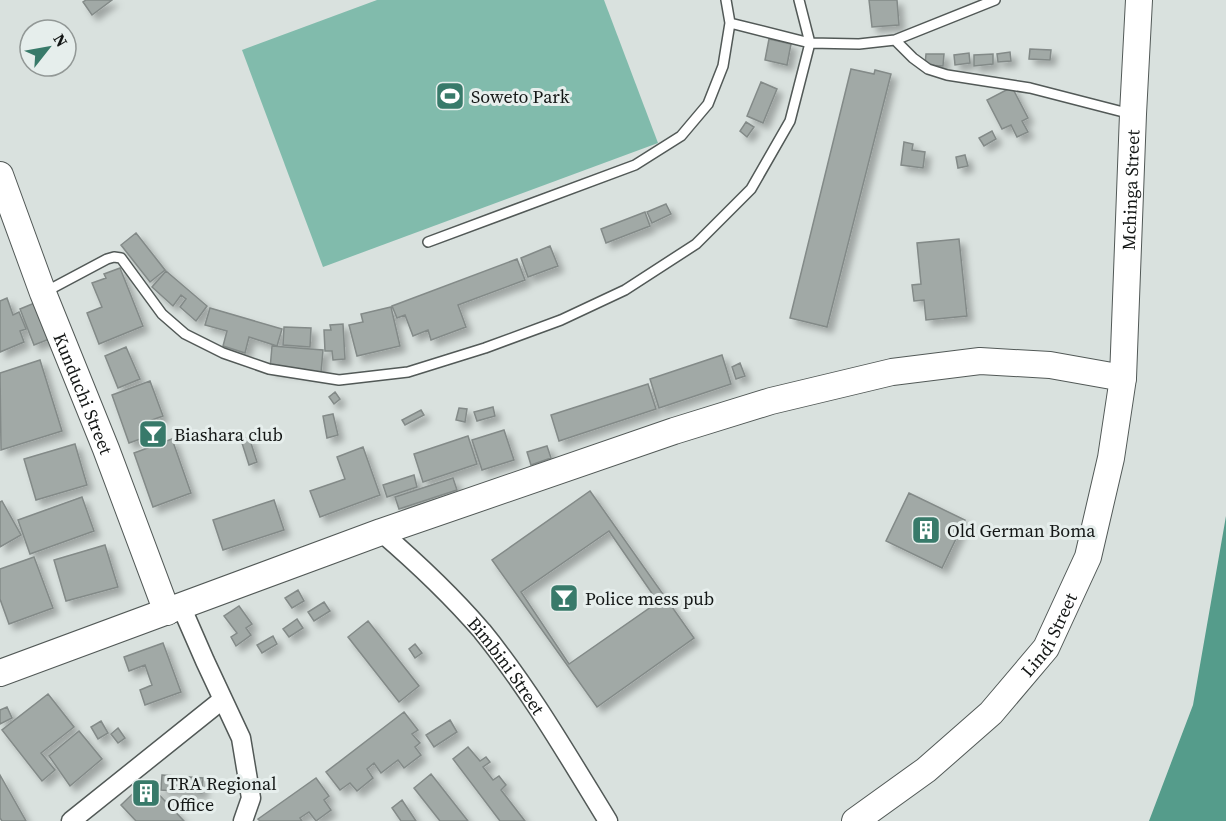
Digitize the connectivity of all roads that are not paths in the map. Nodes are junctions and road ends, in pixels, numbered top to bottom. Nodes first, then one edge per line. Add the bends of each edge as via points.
1 (726, 0) edge
2 (799, 0) edge
3 (996, 0) edge
4 (1139, 0) edge
5 (730, 23) junction
6 (895, 40) junction
7 (810, 43) junction
8 (1133, 114) junction
9 (0, 175) edge
10 (7, 215) edge
11 (429, 242) dead end
12 (43, 293) junction
13 (1123, 378) junction
14 (381, 532) junction
15 (174, 609) junction
16 (0, 674) edge
17 (222, 700) junction
18 (71, 821) edge
19 (243, 821) edge
20 (608, 821) edge
21 (855, 821) edge

1 - 5 lane
2 - 7 lane
3 - 6 lane
4 - 8 main road, Mchinga Street
5 - 7 lane
5 - 11 lane via 723,66 708,104 681,136 635,165
6 - 7 lane
6 - 8 lane via 928,69 947,75 1030,88
7 - 12 lane via 790,121 751,189 696,244 625,291 485,348 408,372 339,380 269,369 185,334 162,314 120,258 106,259
8 - 13 main road, Mchinga Street
9 - 10 main road, Kunduchi Street
10 - 12 main road, Kunduchi Street
12 - 15 main road, Kunduchi Street
13 - 14 main road via 1050,365 980,361 892,372 771,401 674,431
13 - 21 main road, Lindi Street via 1111,458 1088,557 1046,648 991,713 926,771
14 - 15 main road
14 - 20 street, Bimbini Street via 431,576 482,631 522,685
15 - 16 main road
15 - 17 street, Kunduchi Street
17 - 18 street
17 - 19 street, Kunduchi Street via 241,738 251,798

